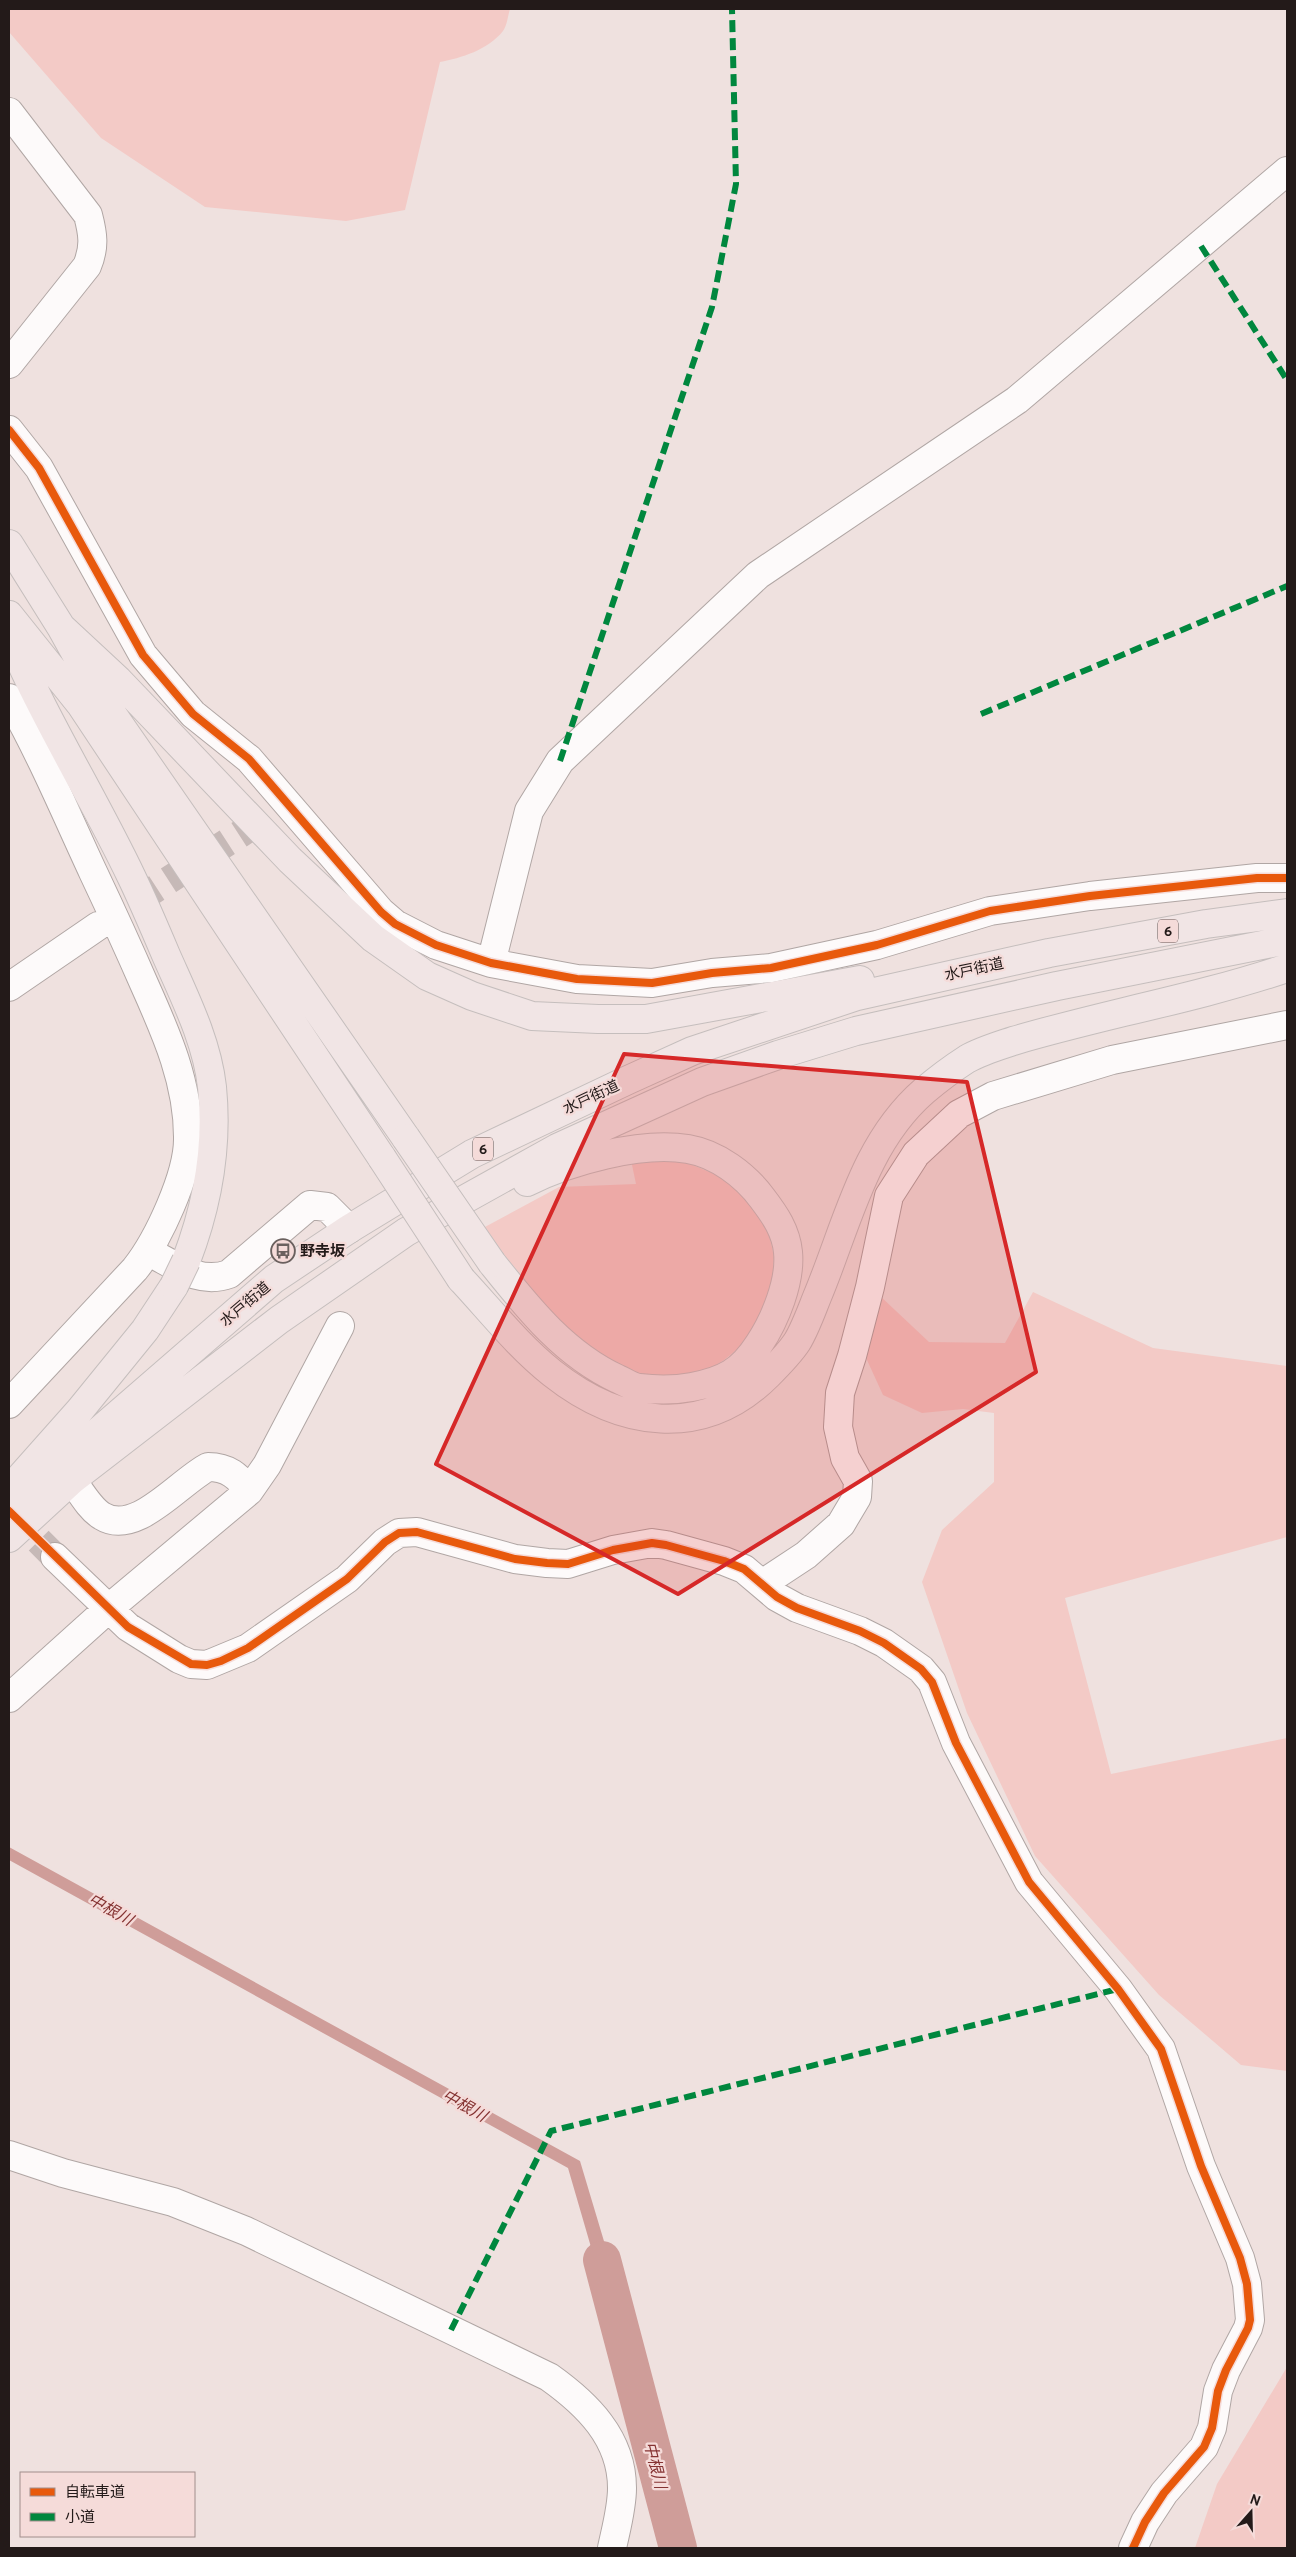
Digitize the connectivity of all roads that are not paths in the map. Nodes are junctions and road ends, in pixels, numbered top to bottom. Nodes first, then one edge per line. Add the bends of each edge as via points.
1 (9, 112) edge
2 (1287, 171) edge
3 (9, 364) edge
4 (9, 430) edge
5 (9, 544) edge
6 (9, 615) edge
7 (61, 627) junction
8 (9, 635) edge
9 (9, 698) edge
10 (1287, 878) edge
11 (1287, 913) edge
12 (98, 926) tunnel mouth
13 (1287, 940) edge
14 (1049, 953) junction
15 (490, 963) junction
16 (1287, 968) edge
17 (9, 987) edge
18 (1287, 1025) edge
19 (349, 1229) junction
20 (149, 1252) junction
21 (344, 1275) junction
22 (340, 1326) dead end
23 (9, 1404) edge
24 (72, 1480) junction
25 (9, 1490) edge
26 (249, 1491) junction
27 (9, 1517) edge
28 (9, 1538) edge
29 (55, 1557) tunnel mouth
30 (762, 1584) junction
31 (108, 1609) junction
32 (9, 1698) edge
33 (9, 2155) edge
34 (612, 2548) edge
35 (1133, 2548) edge

1 - 3 street via 88,215 93,236 88,266
2 - 15 street via 1017,400 758,575 560,761 529,811
4 - 15 street via 39,468 143,655 193,714 249,759 282,809 395,924 436,945
5 - 7 highway
6 - 16 highway, bridge via 81,705 461,1279 551,1372 595,1401 631,1416 673,1418 707,1415 756,1386 797,1342 860,1182 878,1148 898,1119 923,1092 969,1058 1062,1026 1237,984
7 - 14 highway via 118,680 290,860 373,938 427,976 472,996 532,1016 646,1019 947,964
7 - 21 highway, bridge via 97,692 406,1138 492,1263 535,1317 573,1351 602,1372 638,1388 680,1389 732,1375 764,1337 780,1299 787,1274 788,1252 782,1227 772,1210 738,1172 689,1149 660,1148 600,1156 546,1173
8 - 25 highway, bridge via 26,678 132,878 188,1003 212,1084 213,1158 205,1204 174,1286 145,1330
9 - 20 street via 127,945 169,1040 182,1079 187,1158
10 - 15 street via 1257,878 1100,895 990,911 877,944 771,968 652,983 577,979
11 - 14 highway, 水戸街道 / 6 via 1206,924
12 - 17 street
13 - 21 highway, 6 via 945,1010 856,1031 778,1055 702,1082 558,1148 406,1232
14 - 19 highway, 水戸街道 / 6 via 857,996 692,1051 472,1154
18 - 30 street via 1112,1060 994,1096 959,1114 916,1154 889,1196 865,1304 840,1393 838,1426 845,1458 858,1482 857,1497 841,1524 806,1556
19 - 20 street via 326,1207 310,1205 229,1274 221,1277 196,1277
19 - 27 highway, 水戸街道 / 6 via 274,1279 94,1435
20 - 23 street
21 - 24 highway, 6 via 279,1320
22 - 26 street
24 - 26 street via 100,1515 119,1522 130,1521 143,1514 208,1467 227,1470
24 - 28 highway, 6
26 - 31 street
29 - 31 street
30 - 31 street via 744,1569 666,1545 652,1543 613,1550 568,1564 554,1564 515,1559 417,1532 399,1533 385,1542 347,1579 248,1648 207,1665 179,1659 128,1627
30 - 35 street via 797,1608 884,1643 920,1669 932,1682 956,1743 1029,1882 1150,2031 1169,2068 1201,2166 1240,2258 1247,2284 1250,2320 1218,2391 1212,2428 1204,2447 1164,2493
31 - 32 street
33 - 34 street via 195,2209 549,2377 588,2408 614,2447 622,2488

